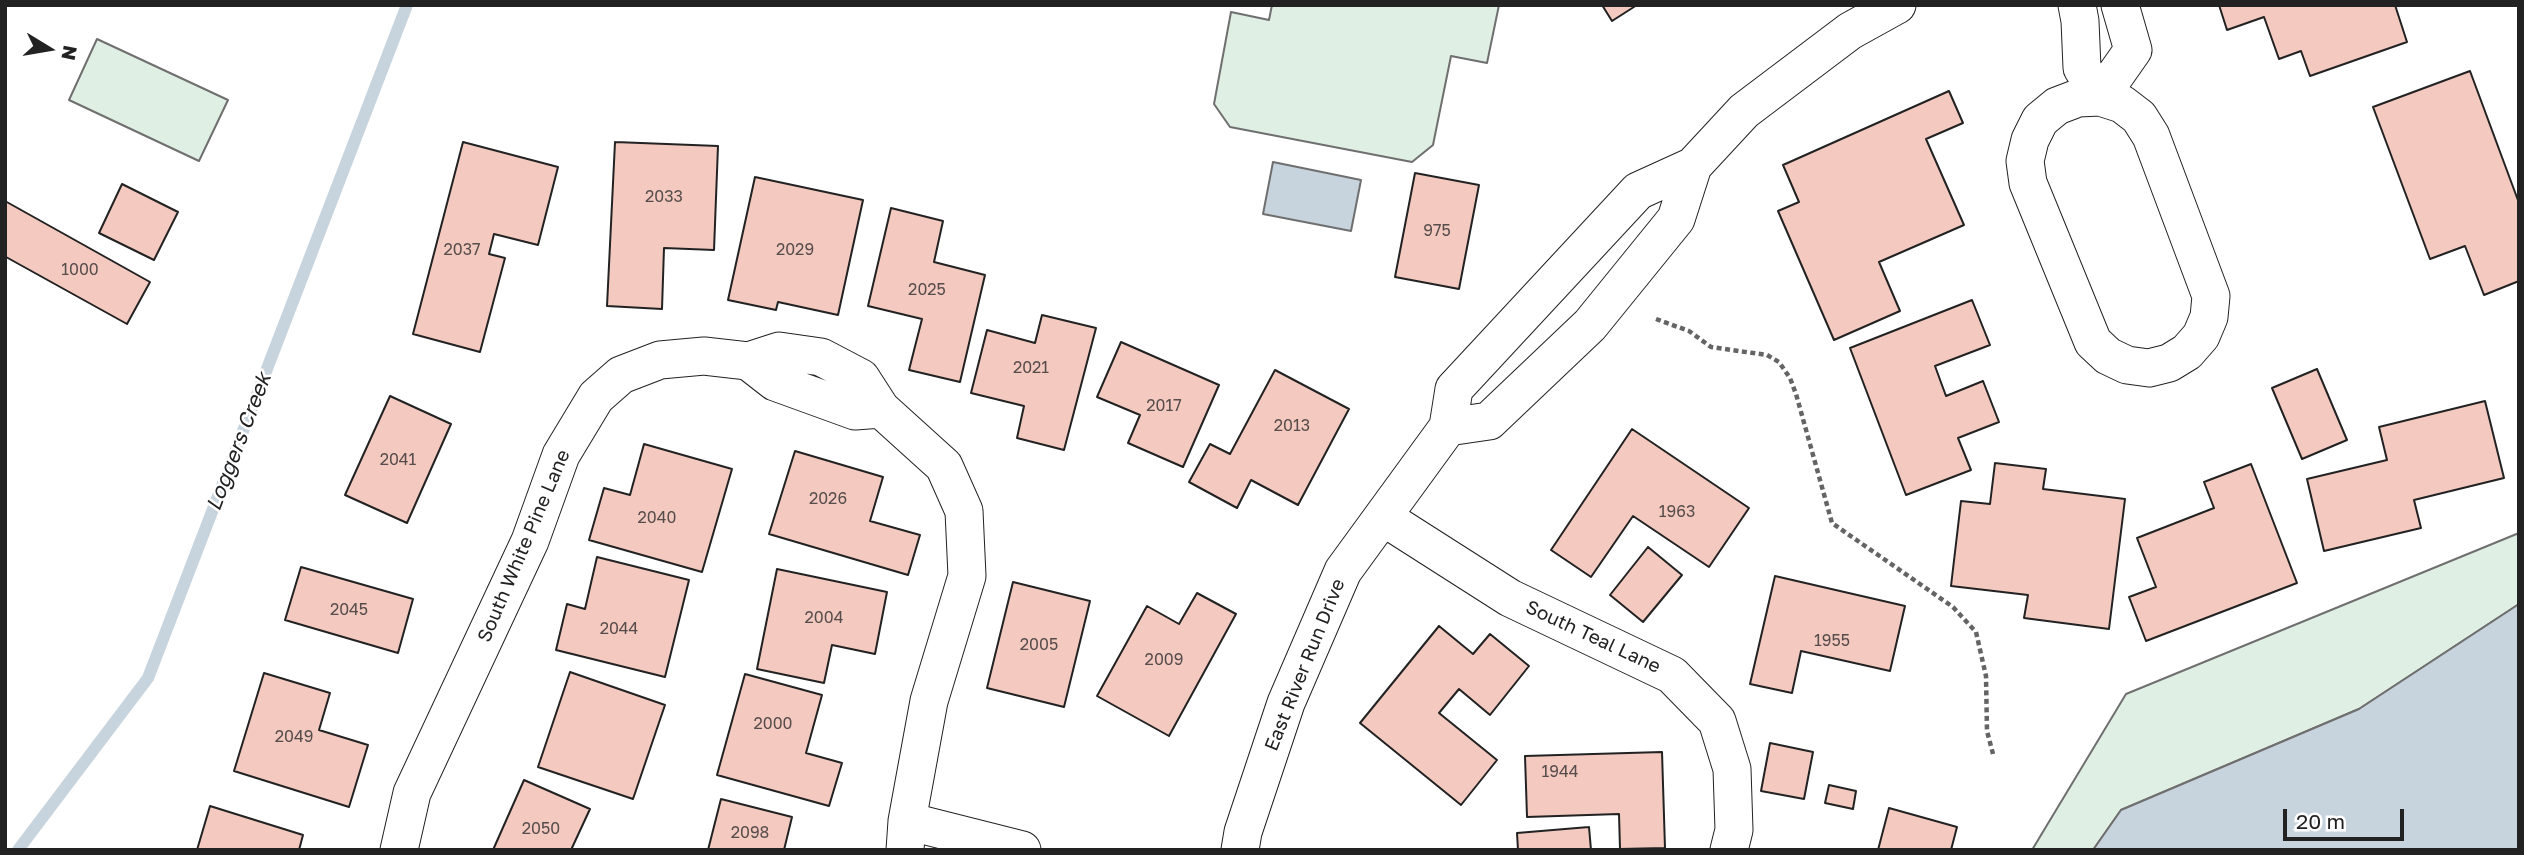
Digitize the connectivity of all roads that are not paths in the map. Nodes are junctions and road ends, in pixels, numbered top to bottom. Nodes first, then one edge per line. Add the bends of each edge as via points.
1 (1897, 5) edge
2 (2077, 5) edge
3 (2120, 5) edge
4 (1842, 18) edge
5 (2100, 97) junction
6 (1693, 166) junction
7 (1448, 427) junction
8 (1383, 517) junction
9 (906, 835) edge
10 (399, 850) edge
11 (1022, 850) edge
12 (1240, 850) edge
13 (1729, 850) edge

1 - 4 street, East River Run Drive
2 - 5 street via 2082,68
3 - 5 street via 2133,50
4 - 6 street, East River Run Drive
5 - 5 street via 2122,104 2139,117 2151,136 2211,296 2201,336 2169,363 2148,368 2127,365 2092,342 2028,183 2025,161 2040,120 2057,106 2078,98
6 - 7 street, East River Run Drive via 1638,191 1454,389
6 - 7 street, East River Run Drive via 1676,219 1590,325 1489,421
7 - 8 street, East River Run Drive
8 - 12 street, East River Run Drive via 1343,571 1291,691
8 - 13 street, South Teal Lane via 1510,598 1672,675 1717,721 1732,769 1734,830
9 - 10 street, South White Pine Lane via 929,701 967,576 964,512 944,466 881,409 861,378 821,356 779,351 748,361 704,356 660,360 621,375 596,397 561,455 530,541 412,793
9 - 11 street, South White Pine Lane

